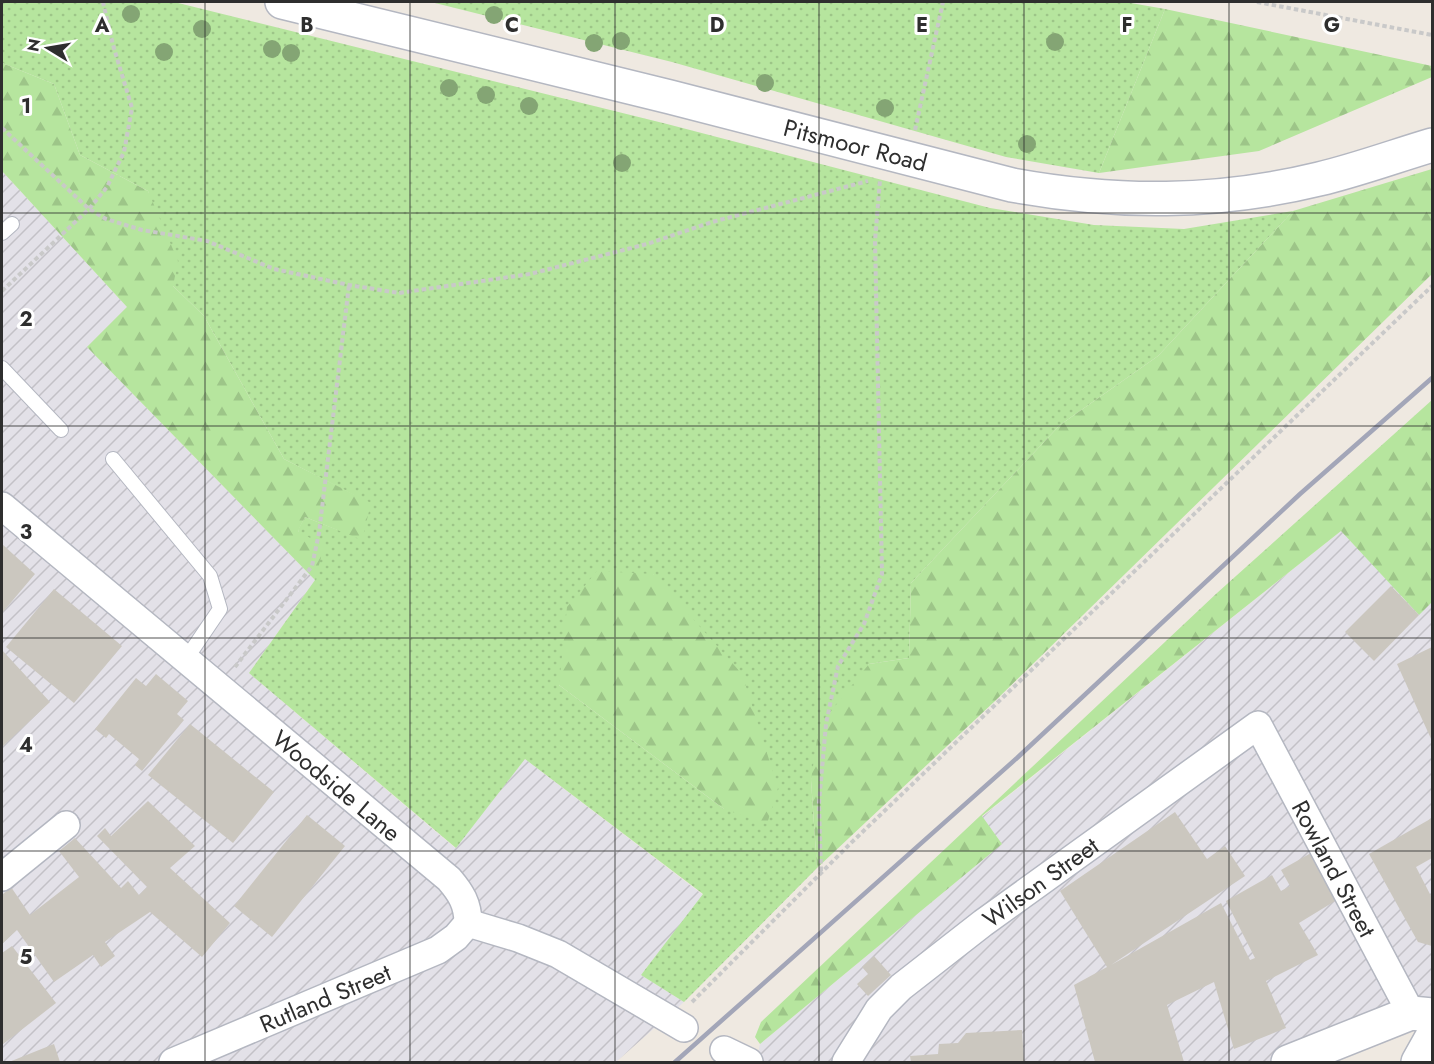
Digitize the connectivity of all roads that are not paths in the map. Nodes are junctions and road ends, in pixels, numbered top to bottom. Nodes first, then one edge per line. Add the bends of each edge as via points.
1 (282, 2) edge
2 (1432, 145) edge
3 (2, 368) edge
4 (61, 430) dead end
5 (113, 459) dead end
6 (2, 506) edge
7 (186, 659) junction
8 (1258, 725) joint
9 (66, 825) dead end
10 (2, 877) edge
11 (468, 922) junction
12 (1422, 1014) edge
13 (678, 1025) road end
14 (1432, 1037) edge
15 (724, 1050) dead end
16 (173, 1062) edge
17 (749, 1062) edge
18 (846, 1062) edge
19 (1288, 1062) edge
20 (1418, 1062) edge

1 - 2 street, Pitsmoor Road via 1056,193 1186,199 1247,193 1320,179
3 - 4 lane
5 - 7 lane via 210,576 220,609
6 - 7 street, Woodside Lane
7 - 11 street, Woodside Lane via 449,879 462,894
8 - 12 street, Rowland Street
8 - 18 street, Wilson Street via 982,923 901,987 879,1009
9 - 10 street
11 - 13 street via 558,954
11 - 16 street, Rutland Street via 438,950
12 - 19 street
14 - 20 street
15 - 17 street

